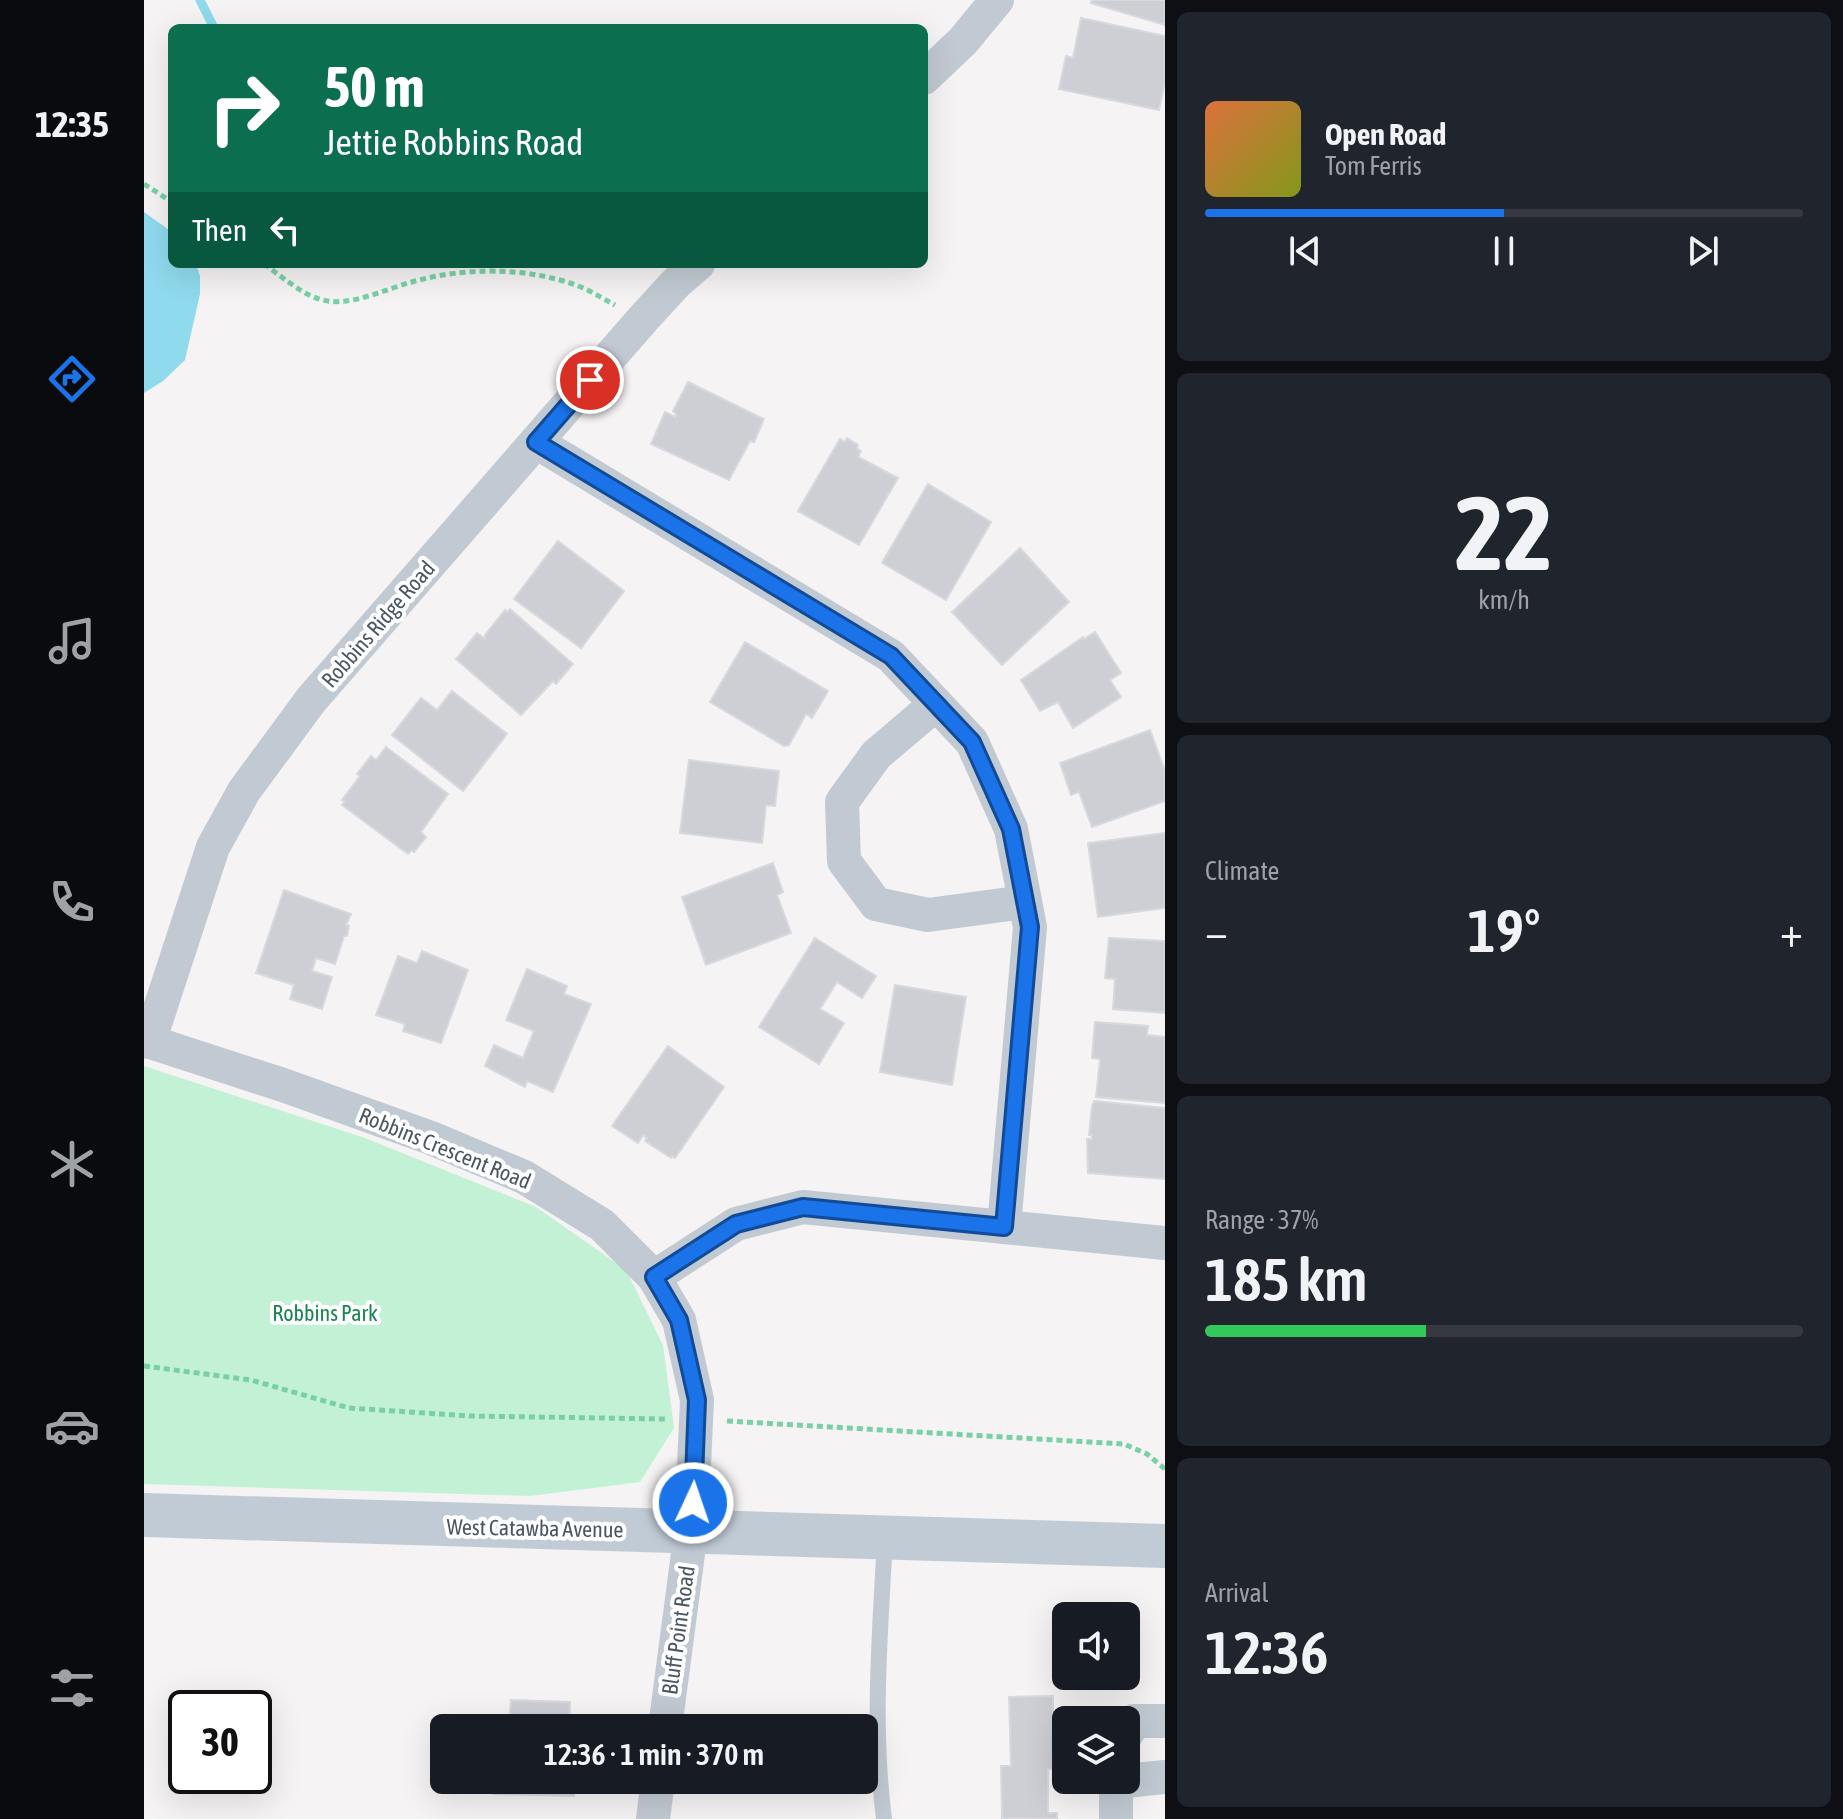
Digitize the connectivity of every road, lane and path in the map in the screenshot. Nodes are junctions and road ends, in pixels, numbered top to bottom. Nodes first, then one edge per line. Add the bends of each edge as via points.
1 (997, 0) edge
2 (928, 74) edge
3 (144, 184) edge
4 (168, 199) edge
5 (270, 268) edge
6 (693, 268) edge
7 (643, 319) junction
8 (536, 442) junction
9 (936, 704) junction
10 (1025, 902) junction
11 (147, 1041) edge
12 (1004, 1227) junction
13 (1165, 1243) edge
14 (654, 1277) junction
15 (144, 1366) edge
16 (697, 1419) junction
17 (1165, 1469) edge
18 (144, 1515) edge
19 (691, 1531) junction
20 (885, 1537) junction
21 (1165, 1546) edge
22 (667, 1714) edge
23 (1140, 1721) edge
24 (1165, 1721) edge
25 (1165, 1777) edge
26 (1140, 1779) edge
27 (656, 1794) edge
28 (1116, 1794) edge
29 (653, 1819) edge
30 (884, 1819) edge
31 (1116, 1819) edge

1 - 2 street
3 - 4 path
5 - 7 path via 307,293 343,302 422,279 524,272 577,285
6 - 7 street, Robbins Ridge Road
7 - 8 street, Robbins Ridge Road
8 - 9 street via 891,656
8 - 11 street, Robbins Ridge Road via 311,700 244,791 213,847
9 - 10 street via 972,742 1011,829
9 - 10 street via 876,755 842,802 844,861 876,904 928,915
10 - 12 street via 1030,927
11 - 14 street, Robbins Crescent Road via 401,1127 524,1177 602,1225
12 - 13 street
12 - 14 street via 803,1207 736,1224
14 - 16 street, Robbins Crescent Road via 679,1320
15 - 16 path via 251,1380 349,1408 470,1416
16 - 17 path via 1108,1443 1136,1447
16 - 19 street, Robbins Crescent Road
18 - 19 main road, West Catawba Avenue
19 - 20 main road, West Catawba Avenue
19 - 22 street, Bluff Point Road
20 - 21 main road, West Catawba Avenue
20 - 30 lane via 878,1667
23 - 24 street
25 - 26 street
27 - 29 street
28 - 31 street

